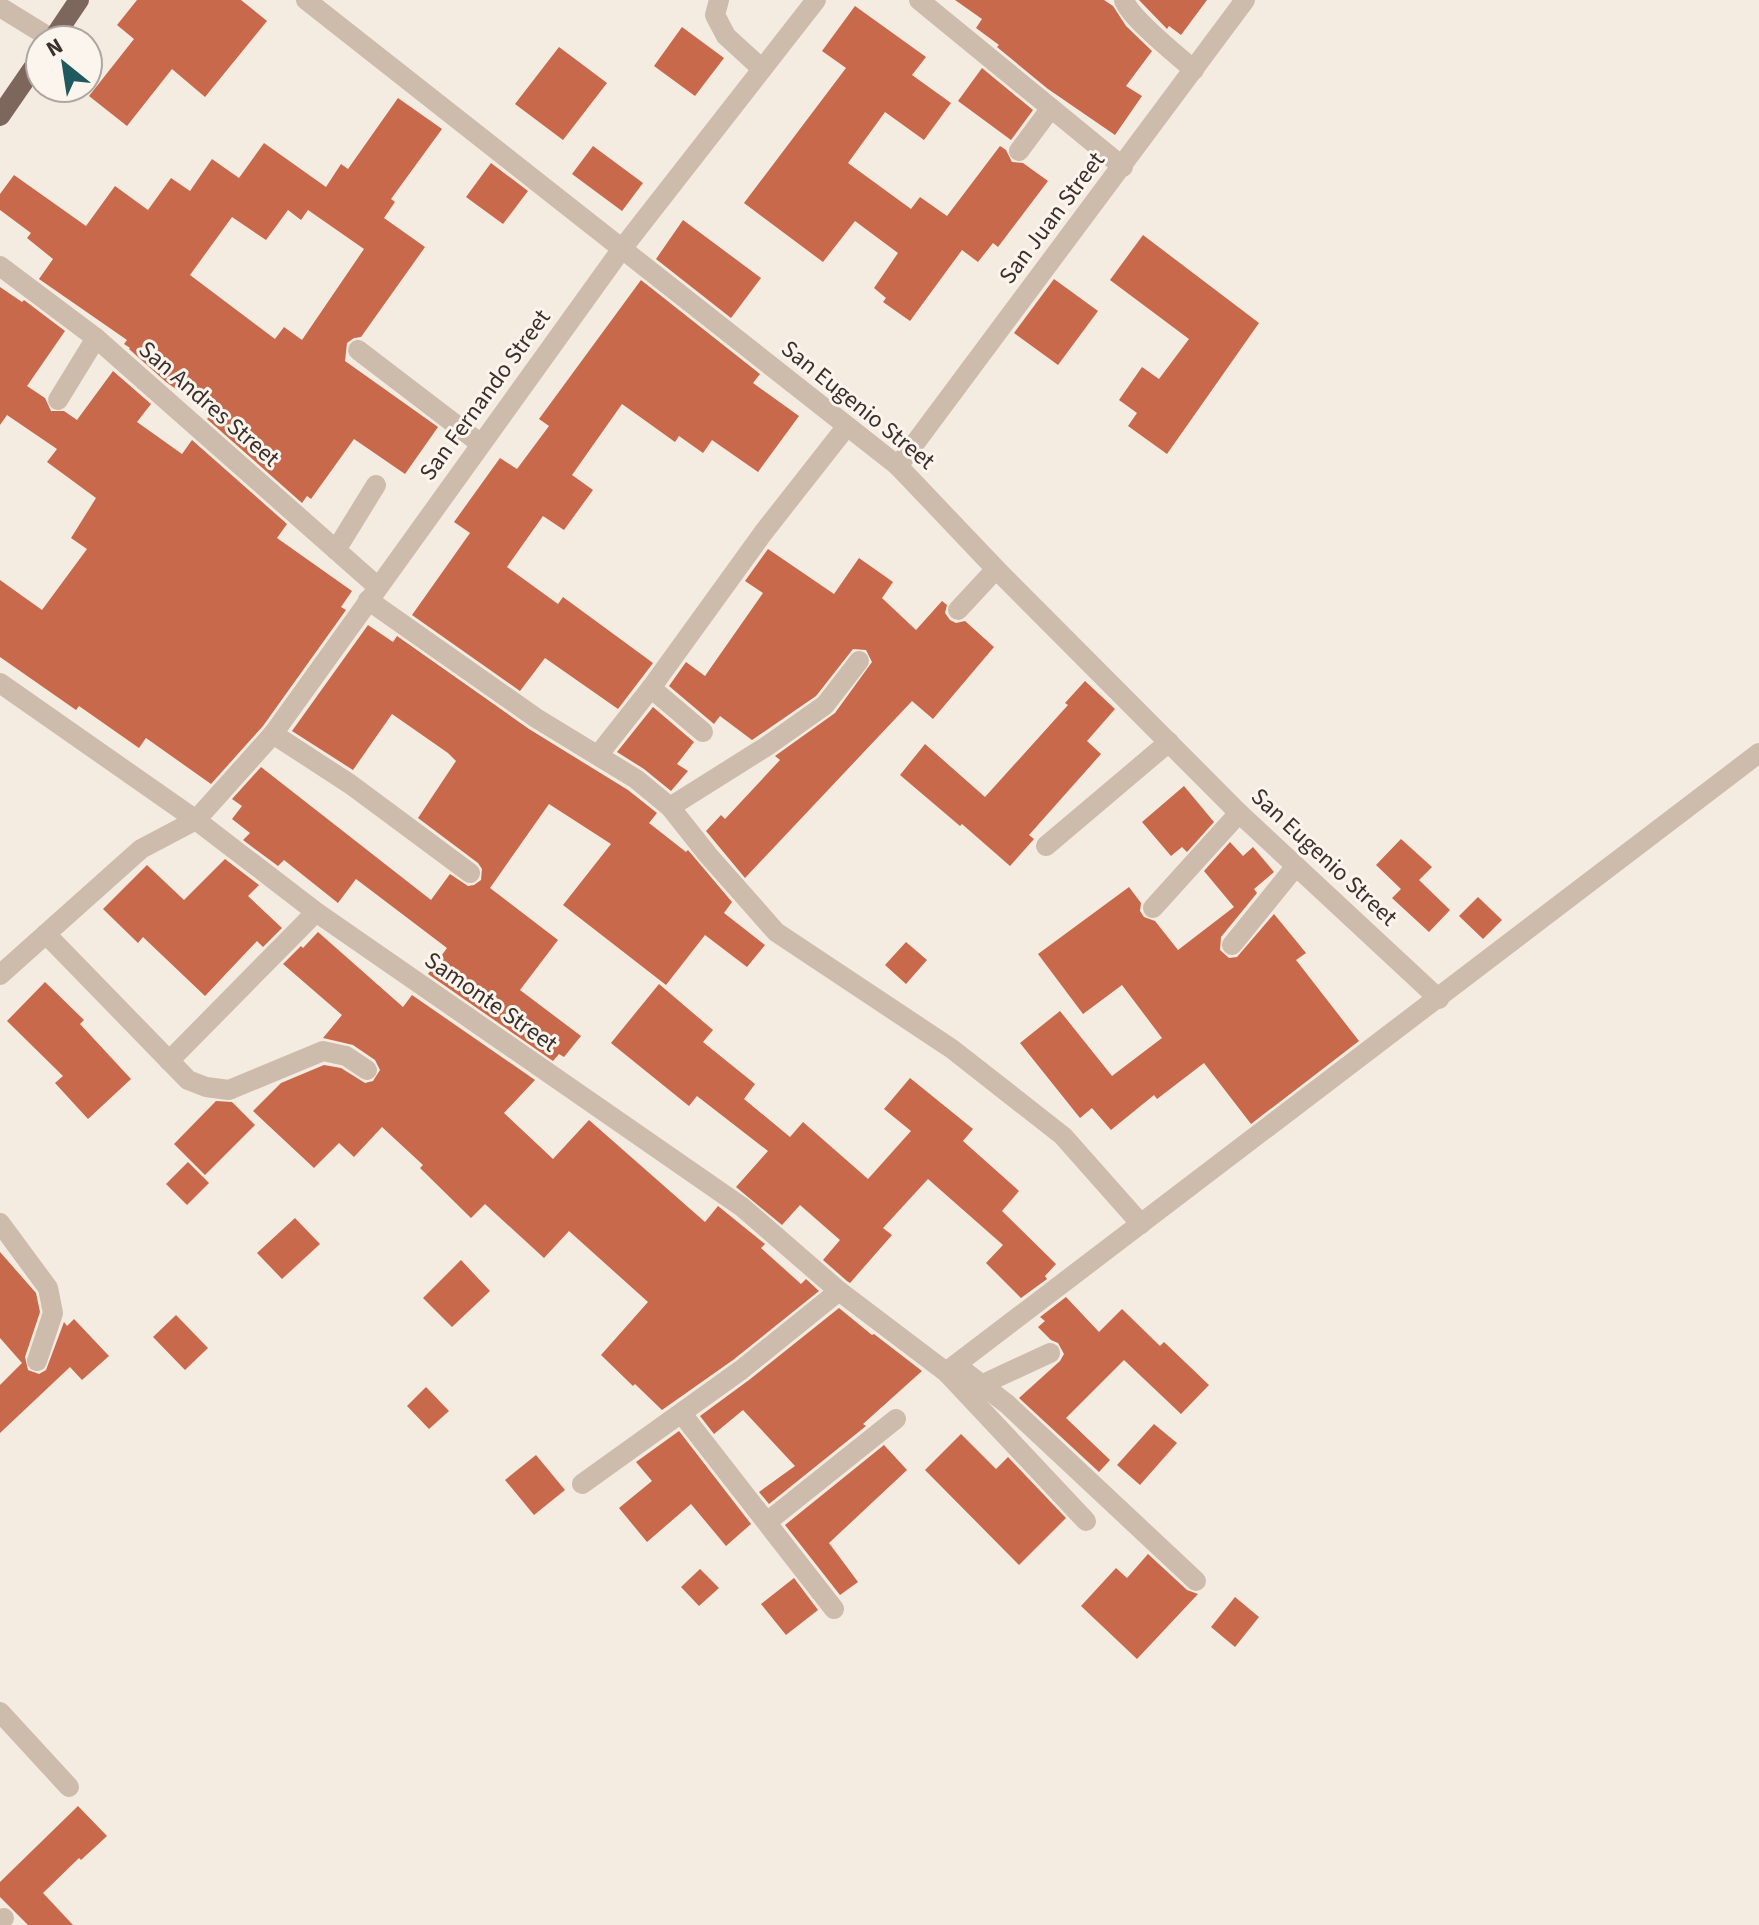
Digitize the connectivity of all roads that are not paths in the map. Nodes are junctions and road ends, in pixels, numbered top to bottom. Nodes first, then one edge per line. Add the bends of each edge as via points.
1 (79, 0) edge
2 (306, 0) edge
3 (719, 0) edge
4 (816, 0) edge
5 (919, 0) edge
6 (1124, 0) edge
7 (1245, 0) edge
8 (0, 7) edge
9 (27, 24) edge
10 (63, 24) edge
11 (762, 69) junction
12 (1194, 70) junction
13 (24, 81) edge
14 (1051, 108) junction
15 (0, 116) edge
16 (1019, 151) dead end
17 (1123, 167) junction
18 (621, 250) junction
19 (0, 266) edge
20 (96, 338) junction
21 (358, 350) dead end
22 (58, 400) dead end
23 (847, 426) junction
24 (481, 444) junction
25 (898, 466) junction
26 (376, 485) dead end
27 (336, 550) junction
28 (996, 569) junction
29 (373, 593) junction
30 (958, 610) dead end
31 (859, 661) dead end
32 (0, 683) edge
33 (651, 688) junction
34 (703, 732) dead end
35 (273, 734) junction
36 (1169, 742) junction
37 (1759, 753) edge
38 (599, 754) junction
39 (670, 807) junction
40 (1239, 813) junction
41 (196, 820) junction
42 (1046, 846) dead end
43 (1296, 866) junction
44 (470, 873) dead end
45 (1153, 908) dead end
46 (316, 912) junction
47 (46, 934) junction
48 (1232, 945) dead end
49 (0, 975) edge
50 (1439, 999) junction
51 (169, 1061) junction
52 (367, 1070) dead end
53 (0, 1223) edge
54 (1141, 1224) junction
55 (839, 1291) junction
56 (1050, 1353) dead end
57 (37, 1361) dead end
58 (951, 1368) junction
59 (981, 1385) junction
60 (682, 1414) junction
61 (896, 1419) dead end
62 (582, 1484) dead end
63 (1086, 1521) dead end
64 (767, 1522) junction
65 (1196, 1581) dead end
66 (834, 1609) dead end
67 (0, 1712) edge
68 (69, 1787) dead end

1 - 10 main road
2 - 18 street, San Eugenio Street
3 - 11 street via 715,15 726,36
4 - 11 street, San Fernando Street
5 - 14 street
6 - 12 street
7 - 12 street, San Juan Street
8 - 9 street
11 - 18 street, San Fernando Street
12 - 17 street, San Juan Street
13 - 15 main road
14 - 16 street
14 - 17 street
17 - 25 street, San Juan Street
18 - 23 street, San Eugenio Street
18 - 24 street, San Fernando Street
19 - 20 street, San Andres Street
20 - 22 street
20 - 27 street, San Andres Street
21 - 24 street
23 - 25 street, San Eugenio Street
23 - 33 street
24 - 29 street, San Fernando Street
25 - 28 street, San Eugenio Street
26 - 27 street
27 - 29 street, San Andres Street
28 - 30 street
28 - 36 street, San Eugenio Street
29 - 35 street, San Fernando Street
29 - 38 street, San Andres Street via 536,718
31 - 39 street via 825,705
32 - 41 street, Samonte Street
33 - 34 street
33 - 38 street
35 - 41 street, San Fernando Street
35 - 44 street via 317,760
36 - 40 street, San Eugenio Street
36 - 42 street
37 - 50 street
38 - 39 street, San Andres Street
39 - 54 street, San Andres Street via 776,932 952,1049 1063,1136
40 - 43 street, San Eugenio Street
40 - 45 street
41 - 46 street, Samonte Street
41 - 47 street via 141,849
43 - 48 street
43 - 50 street, San Eugenio Street
46 - 51 street
46 - 55 street, Samonte Street via 742,1207
47 - 49 street
47 - 51 street
50 - 54 street
51 - 52 street via 188,1080 229,1090 323,1051 346,1056
53 - 57 street via 48,1288 53,1313
54 - 58 street
55 - 58 street, Samonte Street
55 - 60 street
56 - 59 street
58 - 59 street
58 - 63 street
59 - 65 street
60 - 62 street
60 - 64 street
61 - 64 street
64 - 66 street
67 - 68 street

